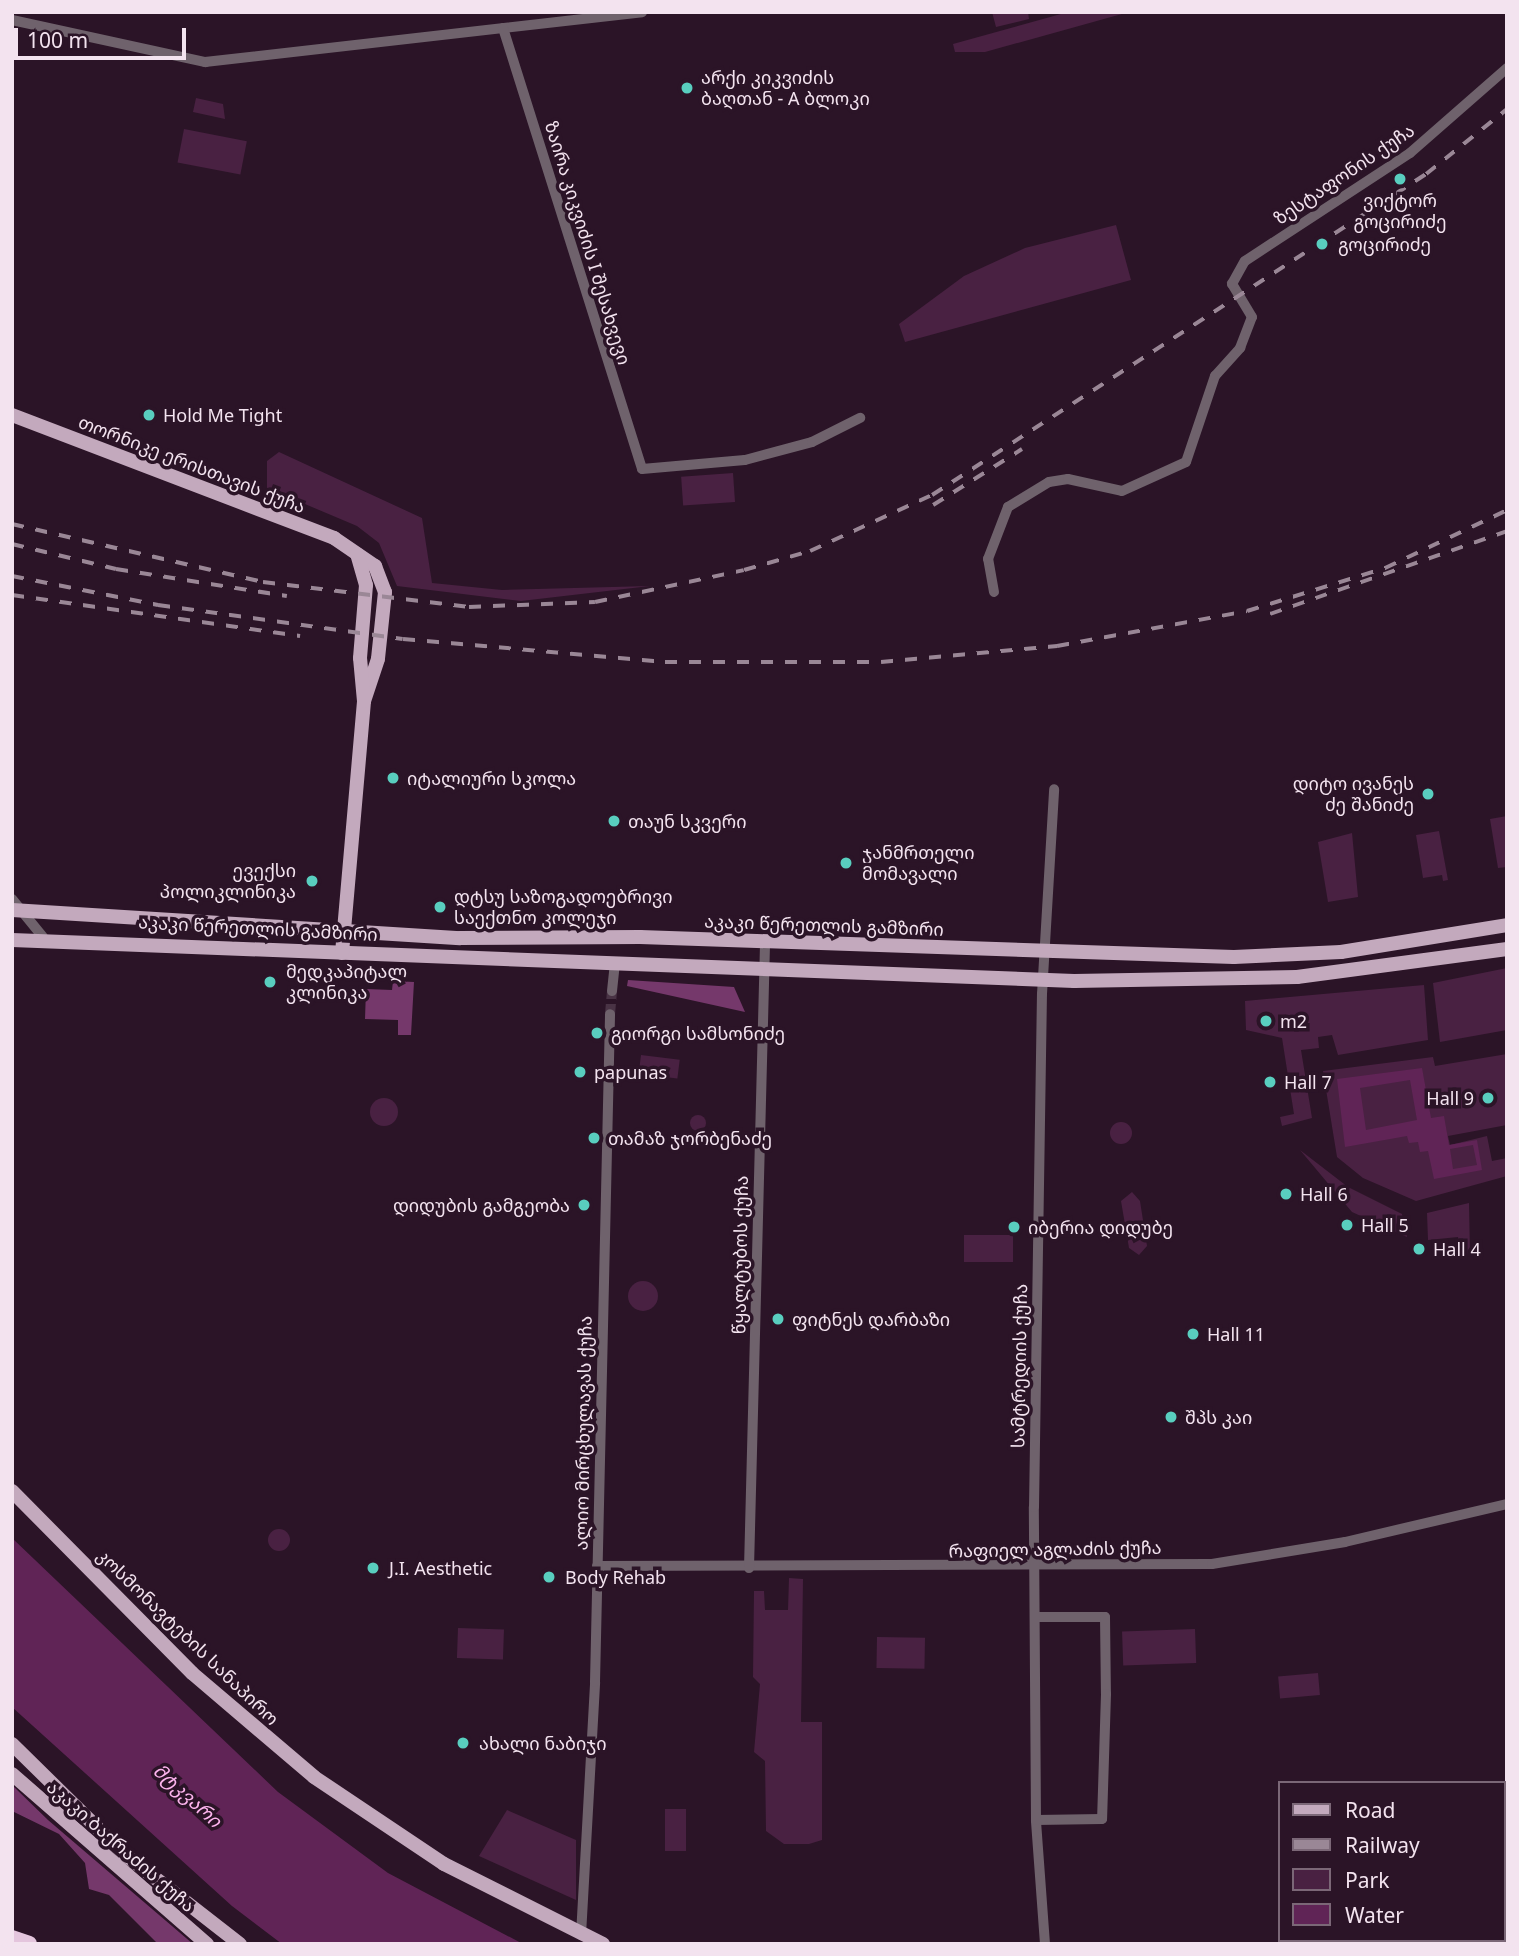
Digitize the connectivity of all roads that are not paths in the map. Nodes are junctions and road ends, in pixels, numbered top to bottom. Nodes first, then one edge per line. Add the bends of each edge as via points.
1 (642, 12) edge
2 (12, 20) edge
3 (503, 28) junction
4 (1507, 68) edge
5 (12, 415) edge
6 (860, 418) dead end
7 (995, 592) dead end
8 (1054, 789) dead end
9 (12, 899) edge
10 (17, 911) edge
11 (1507, 925) edge
12 (344, 929) junction
13 (43, 937) junction
14 (12, 940) edge
15 (765, 943) junction
16 (1507, 949) edge
17 (342, 953) junction
18 (1043, 953) junction
19 (615, 964) junction
20 (764, 971) junction
21 (1042, 980) junction
22 (612, 990) tunnel mouth
23 (610, 1014) tunnel mouth
24 (12, 1491) edge
25 (1507, 1504) edge
26 (597, 1566) junction
27 (748, 1567) junction
28 (1035, 1568) junction
29 (1036, 1618) junction
30 (12, 1745) edge
31 (12, 1774) edge
32 (1036, 1820) junction
33 (581, 1935) junction
34 (12, 1938) edge
35 (29, 1944) edge
36 (207, 1944) edge
37 (240, 1944) edge
38 (603, 1944) edge
39 (1045, 1944) edge

1 - 3 street
2 - 3 street via 205,62
3 - 6 street, ზაირა კიკვიძის I შესახვევი via 642,469 746,460 812,442
4 - 7 street, ზესტაფონის ქუჩა via 1410,153 1245,261 1233,284 1252,317 1240,348 1215,376 1186,462 1122,491 1068,479 1049,482 1008,507 988,559
5 - 12 main road, თორნიკე ერისთავის ქუჩა via 334,538 375,566 385,592 378,659 364,701
8 - 18 street, სამტრედიის ქუჩა
9 - 10 street
10 - 12 main road, აკაკი წერეთლის გამზირი
10 - 13 street
11 - 18 main road, აკაკი წერეთლის გამზირი via 1291,956
12 - 15 main road, აკაკი წერეთლის გამზირი via 460,938
12 - 17 main road, თორნიკე ერისთავის ქუჩა
13 - 14 main road, აკაკი წერეთლის გამზირი
13 - 17 main road, აკაკი წერეთლის გამზირი
15 - 18 main road, აკაკი წერეთლის გამზირი
15 - 20 street, წყალტუბოს ქუჩა
16 - 21 main road, აკაკი წერეთლის გამზირი via 1297,977
17 - 19 main road, აკაკი წერეთლის გამზირი
18 - 21 street, სამტრედიის ქუჩა
19 - 20 main road, აკაკი წერეთლის გამზირი
19 - 22 street
20 - 21 main road, აკაკი წერეთლის გამზირი
20 - 27 street, წყალტუბოს ქუჩა
21 - 28 street, სამტრედიის ქუჩა
23 - 26 street, ალიო მირცხულავას ქუჩა
24 - 33 main road, კოსმონავტების სანაპირო via 192,1673 314,1777 444,1864
25 - 28 street, რაფიელ აგლაძის ქუჩა via 1228,1562
26 - 27 street, რაფიელ აგლაძის ქუჩა
26 - 33 street, ალიო მირცხულავას ქუჩა
27 - 28 street, რაფიელ აგლაძის ქუჩა
28 - 29 street, სამტრედიის ქუჩა
29 - 32 street, სამტრედიის ქუჩა
29 - 32 street via 1105,1617 1106,1681 1102,1819
30 - 37 main road, აკაკი ბაქრაძის ქუჩა via 123,1853
31 - 36 main road, აკაკი ბაქრაძის ქუჩა
32 - 39 street, სამტრედიის ქუჩა
33 - 38 main road, კოსმონავტების სანაპირო
34 - 35 highway

